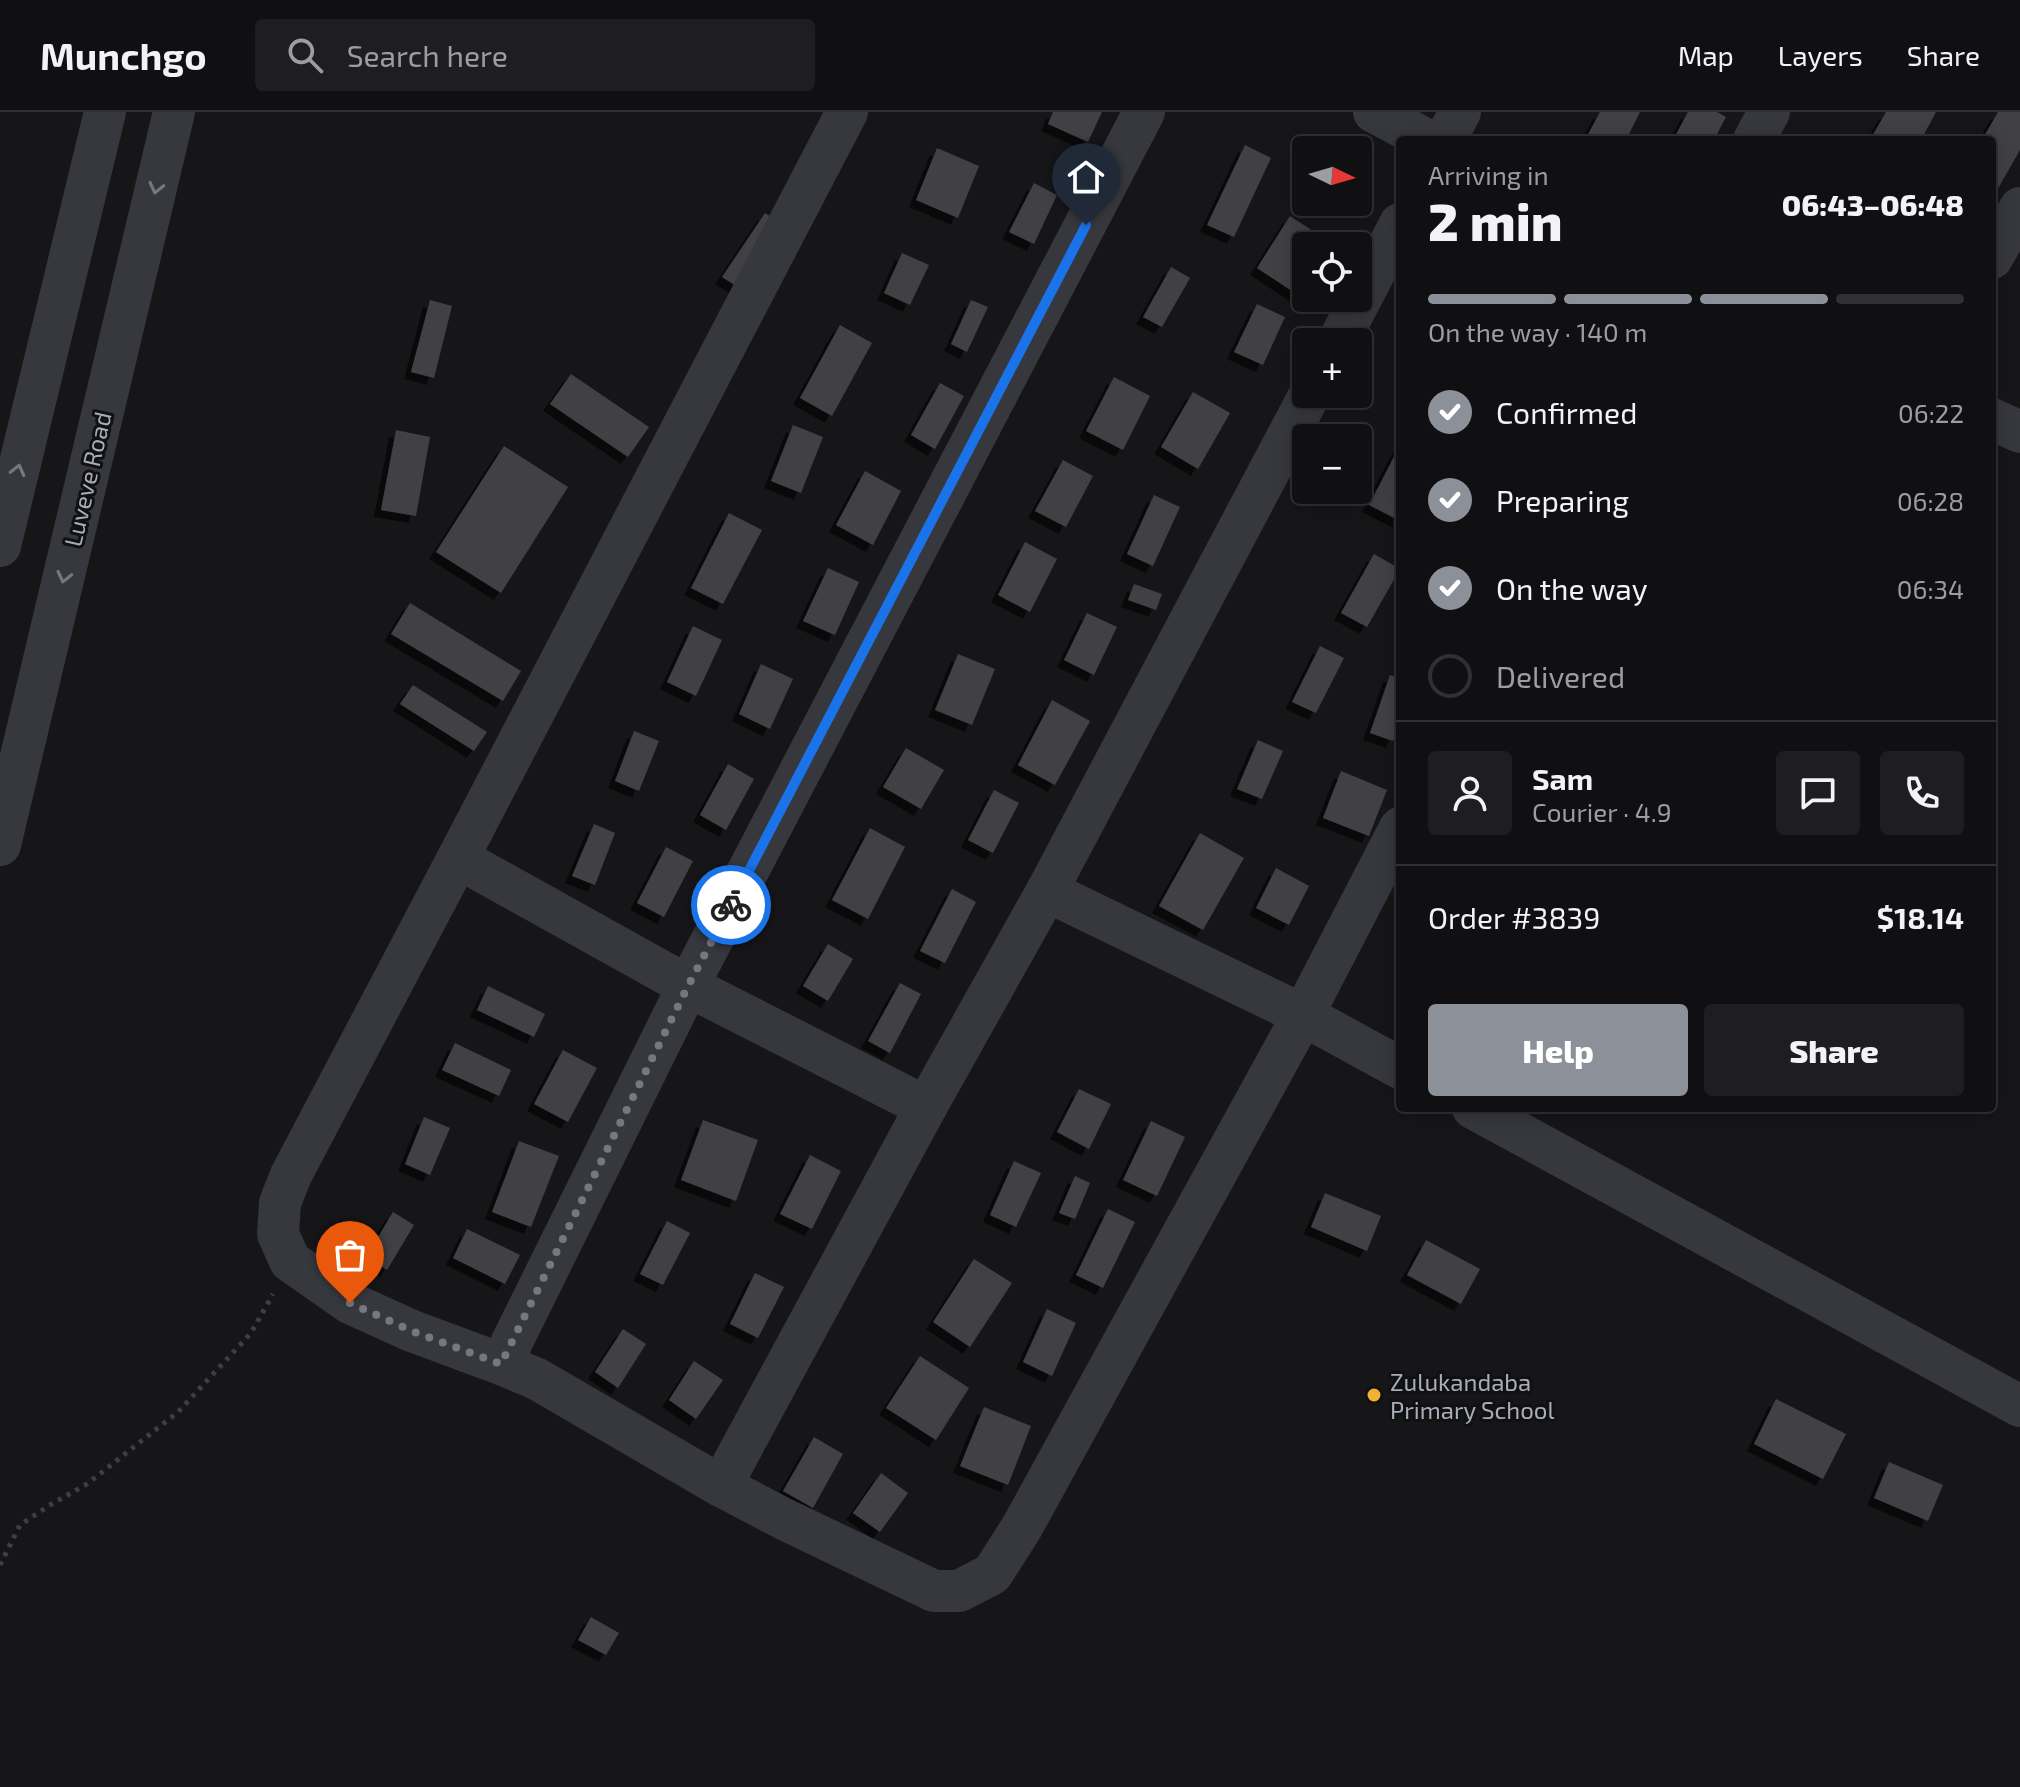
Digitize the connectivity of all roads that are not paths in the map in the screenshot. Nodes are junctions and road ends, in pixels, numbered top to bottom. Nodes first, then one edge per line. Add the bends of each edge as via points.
1 (105, 112) edge
2 (174, 112) edge
3 (1144, 112) edge
4 (1374, 112) edge
5 (1460, 112) edge
6 (1769, 112) edge
7 (832, 118) edge
8 (1419, 136) edge
9 (1447, 136) edge
10 (1756, 136) edge
11 (2020, 208) edge
12 (1396, 232) edge
13 (1996, 251) edge
14 (1345, 328) edge
15 (1303, 408) edge
16 (1996, 421) edge
17 (2020, 432) edge
18 (0, 546) edge
19 (1396, 836) edge
20 (0, 845) edge
21 (458, 858) junction
22 (1047, 891) junction
23 (688, 986) junction
24 (1303, 1015) junction
25 (1396, 1066) edge
26 (926, 1107) junction
27 (1480, 1112) edge
28 (501, 1364) junction
29 (2020, 1406) edge
30 (721, 1486) junction

18 -> 1 street
2 -> 20 street, Luveve Road
3 - 23 street
4 - 8 street
5 - 9 street
6 - 10 street
7 - 21 street
11 - 13 street
12 - 14 street
15 - 22 street
16 - 17 street
19 - 24 street
21 - 23 street
21 - 28 street via 291,1175 280,1203 278,1234 290,1261 350,1303
22 - 24 street
22 - 26 street
23 - 26 street
23 - 28 street
24 - 25 street
24 - 30 street via 992,1574 959,1591 934,1591
26 - 30 street
27 - 29 street
28 - 30 street via 537,1379

